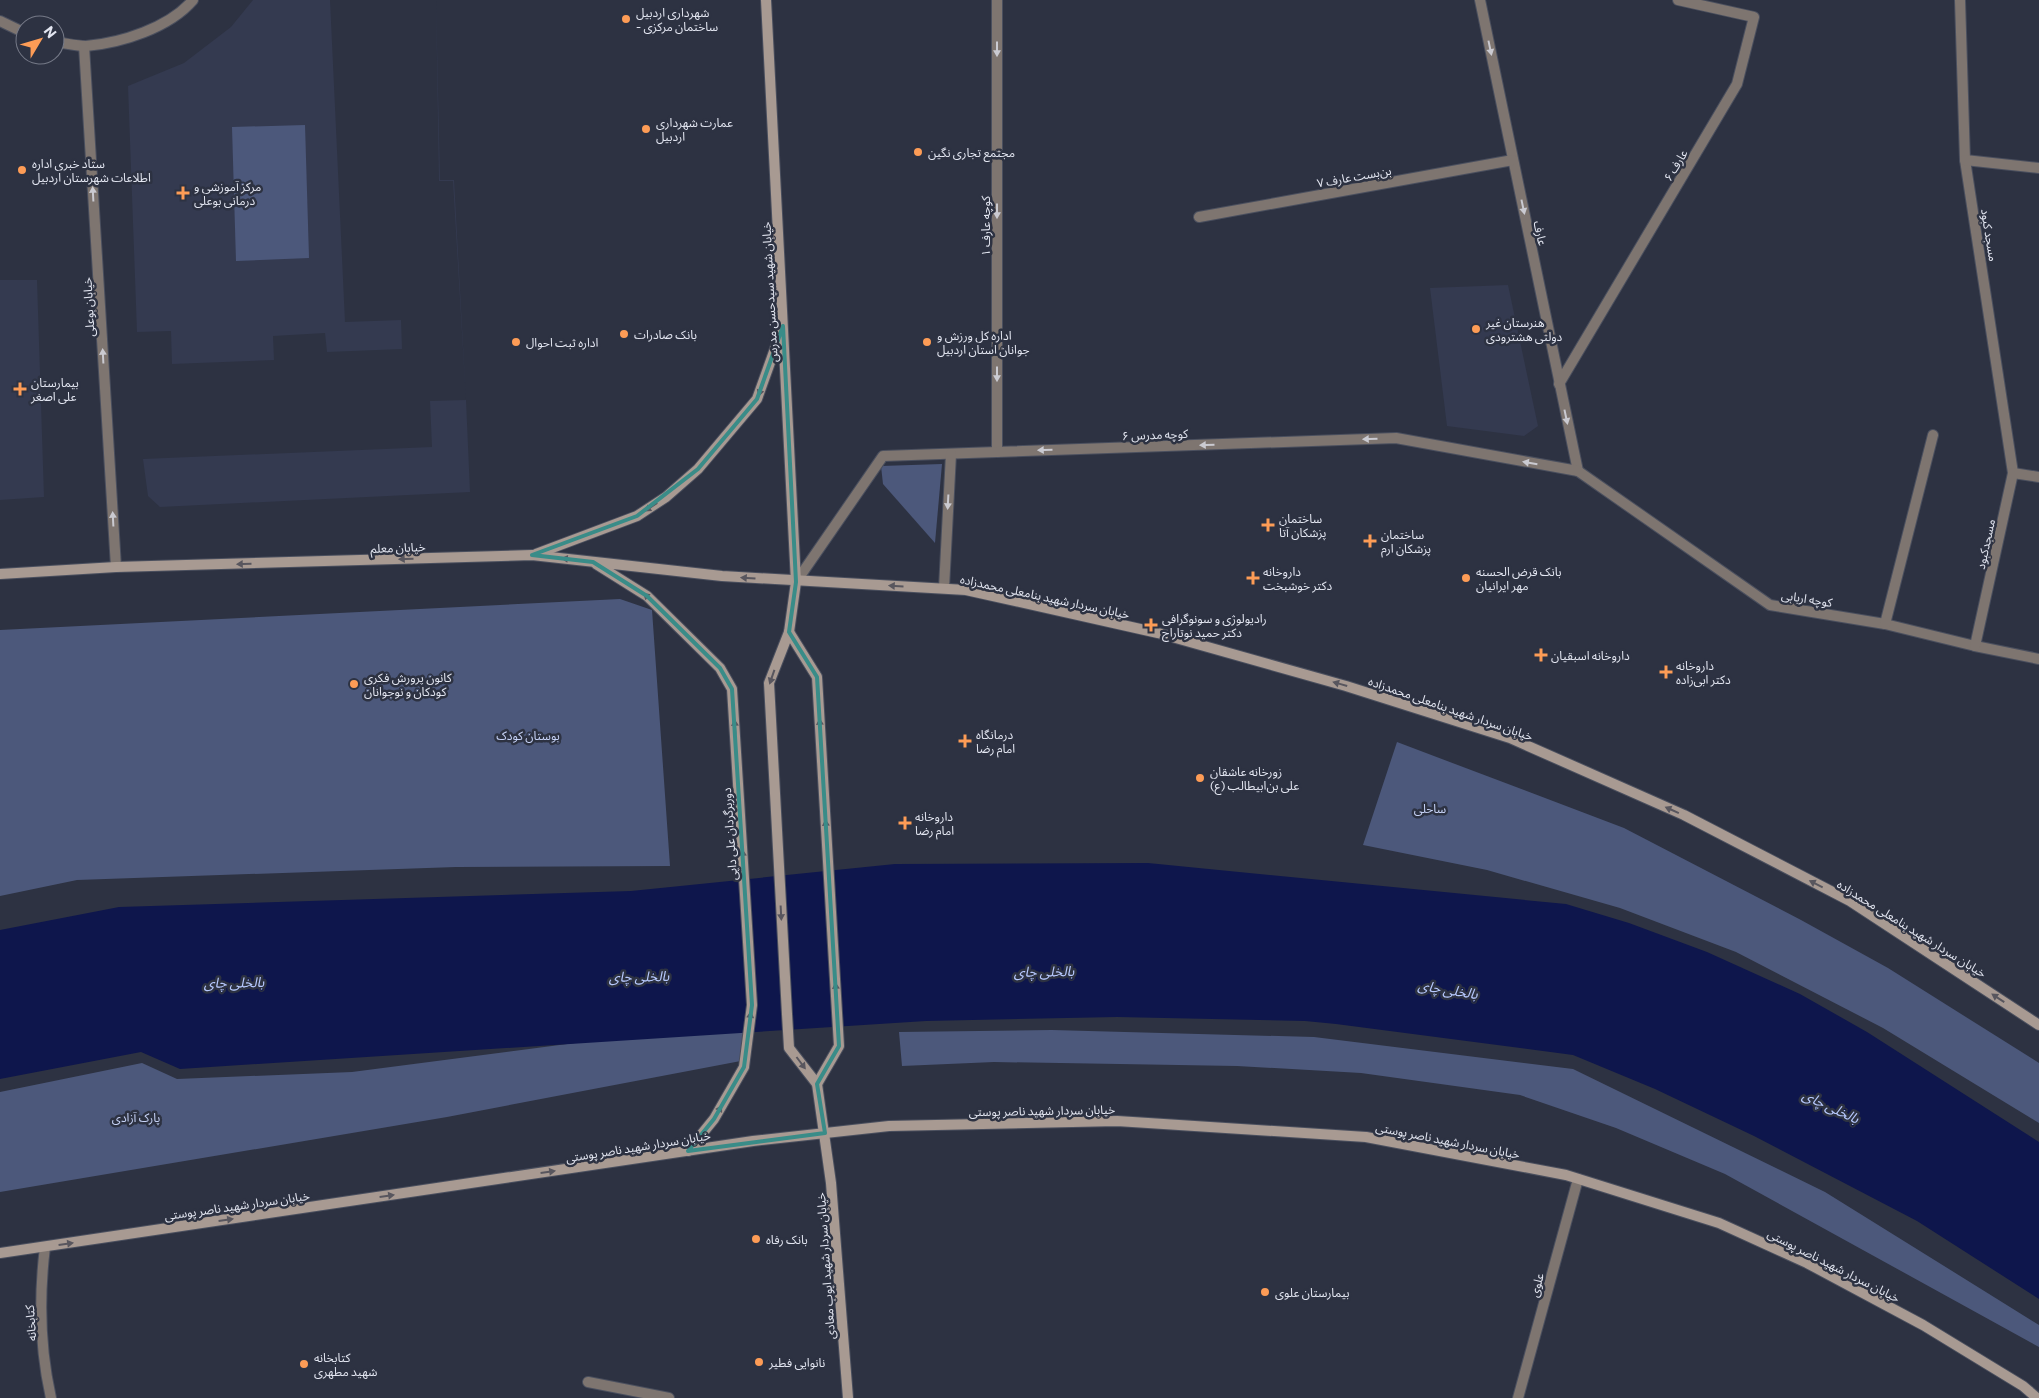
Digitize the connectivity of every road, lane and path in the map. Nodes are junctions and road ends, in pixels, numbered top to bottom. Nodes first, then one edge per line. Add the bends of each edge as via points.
1 (193, 0) edge
2 (766, 0) edge
3 (997, 0) edge
4 (1480, 0) edge
5 (1678, 0) edge
6 (1960, 0) edge
7 (0, 21) edge
8 (15, 28) edge
9 (65, 43) edge
10 (84, 46) junction
11 (1513, 160) junction
12 (1966, 160) junction
13 (2039, 168) edge
14 (1199, 217) dead end
15 (783, 326) junction
16 (1559, 384) junction
17 (1933, 435) dead end
18 (997, 452) junction
19 (951, 454) junction
20 (1578, 471) junction
21 (2013, 472) junction
22 (2039, 476) edge
23 (532, 555) junction
24 (593, 562) junction
25 (116, 567) junction
26 (0, 574) edge
27 (796, 582) junction
28 (944, 588) junction
29 (1885, 624) junction
30 (789, 632) junction
31 (1975, 646) junction
32 (2039, 659) edge
33 (2039, 1025) edge
34 (817, 1084) junction
35 (824, 1133) junction
36 (688, 1151) junction
37 (1578, 1179) junction
38 (45, 1247) junction
39 (0, 1254) edge
40 (588, 1382) dead end
41 (51, 1398) edge
42 (669, 1398) edge
43 (848, 1398) edge
44 (1518, 1398) edge
45 (2038, 1398) edge

1 - 10 street via 186,8 139,36
2 - 15 main road, خیابان شهید سیدحسن مدرس
3 -> 18 street, کوچه عارف ۱
4 -> 11 street, عارف
5 - 16 street, عارف ۶ via 1754,17 1737,84
6 - 12 street, مسجد کبود
7 - 8 street
9 - 10 street
25 -> 10 street, خیابان بوعلی
11 - 14 street, بن‌بست عارف ۷
11 -> 16 street, عارف
12 - 13 street
12 - 21 street, مسجد کبود
15 -> 23 main road via 757,399 698,469 638,516
15 - 27 main road, خیابان شهید سیدحسن مدرس
16 -> 20 street, عارف
17 - 29 street
18 - 19 street, کوچه مدرس ۶
20 -> 18 street, کوچه مدرس ۶ via 1396,438
19 - 27 street, کوچه مدرس ۶ via 883,456
19 -> 28 street
20 - 29 street, کوچه اربابی via 1770,605
21 - 22 street
21 - 31 street, مسجدکبود
24 -> 23 main road, خیابان معلم
23 -> 25 main road, خیابان معلم
27 -> 24 main road, خیابان معلم
36 -> 24 main road, دوربرگردان علی دایی via 714,1119 744,1068 752,1005 732,689 720,668 647,596
25 - 26 main road, خیابان معلم
28 -> 27 main road, خیابان سردار شهید بنامعلی محمدزاده
27 - 30 main road, خیابان شهید سیدحسن مدرس
33 -> 28 main road, خیابان سردار شهید بنامعلی محمدزاده via 1850,901 1684,815 1510,738 1346,686 1158,634 966,590
29 - 31 street, کوچه اربابی
30 -> 34 main road, خیابان شهید سیدحسن مدرس via 769,683 789,1048
34 -> 30 main road via 839,1046 817,678
31 - 32 street, کوچه اربابی
34 - 35 main road, خیابان سردار شهید ایوب معادی
35 - 36 main road, خیابان سردار شهید ناصر پوستی
35 - 37 main road, خیابان سردار شهید ناصر پوستی via 890,1126 1117,1121 1366,1137
35 - 43 main road, خیابان سردار شهید ایوب معادی
38 -> 36 main road, خیابان سردار شهید ناصر پوستی
37 - 44 street, علوی
37 - 45 main road, خیابان سردار شهید ناصر پوستی via 1719,1223 1807,1263 1923,1325
38 - 39 main road, خیابان سردار شهید ناصر پوستی
38 - 41 street, کتابخانه via 40,1289 46,1378
40 - 42 street

